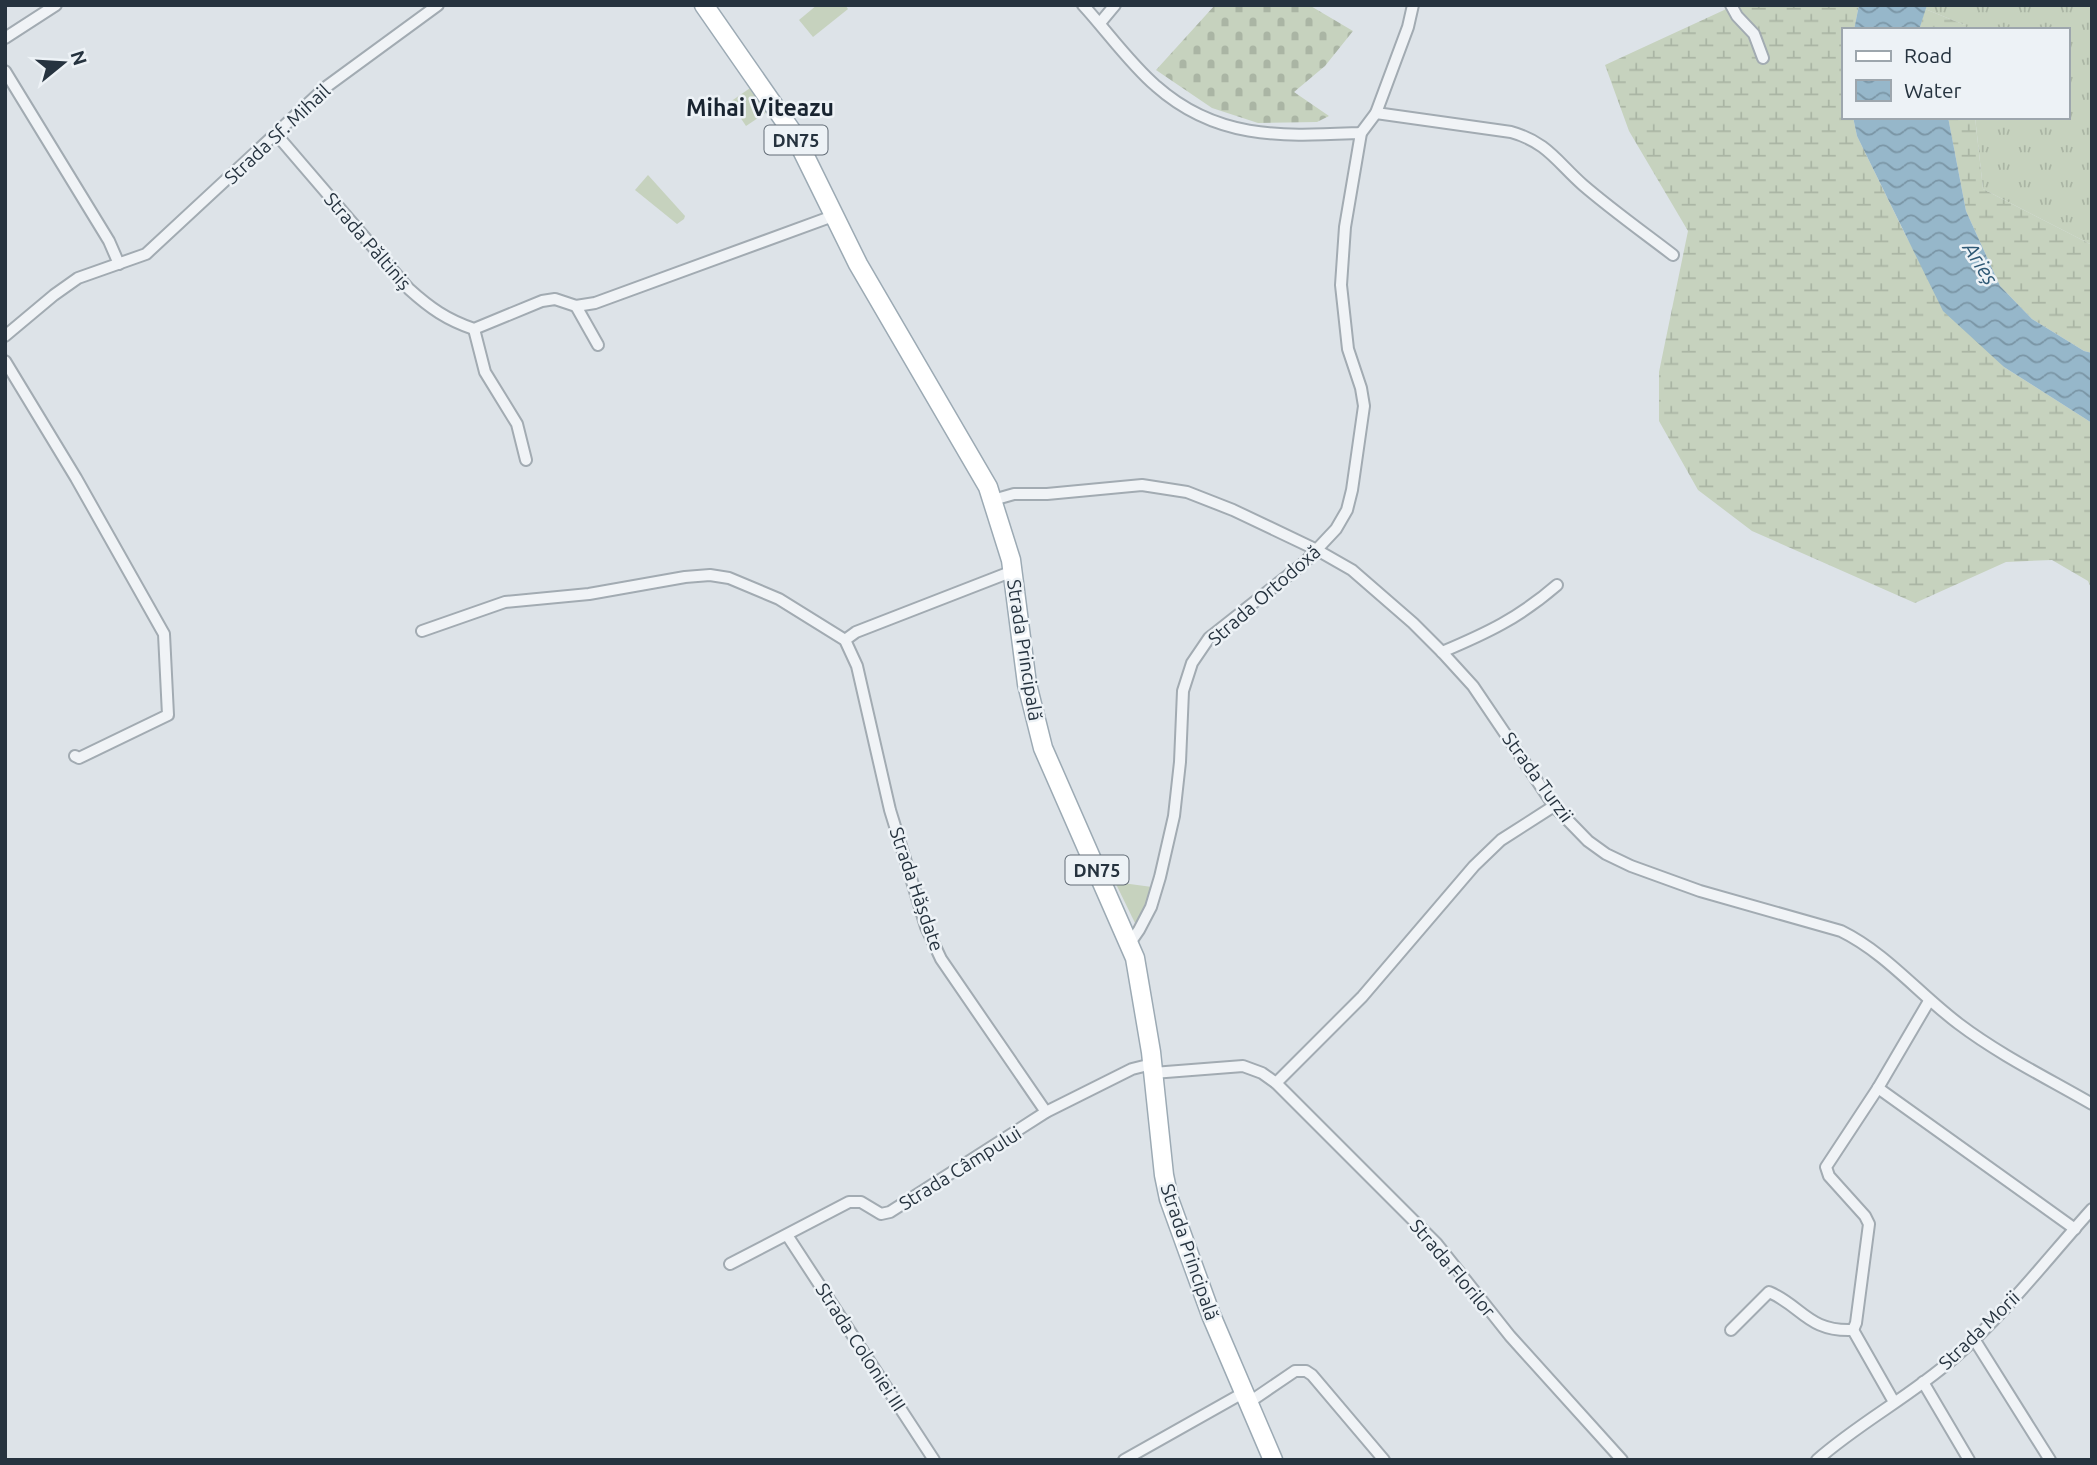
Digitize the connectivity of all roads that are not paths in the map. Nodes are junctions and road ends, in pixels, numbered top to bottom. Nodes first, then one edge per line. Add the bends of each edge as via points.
1 (56, 5) edge
2 (704, 5) edge
3 (1083, 5) edge
4 (1115, 5) edge
5 (1413, 5) edge
6 (1731, 5) edge
7 (433, 7) edge
8 (1100, 23) junction
9 (5, 38) edge
10 (1763, 58) dead end
11 (5, 71) edge
12 (1376, 113) junction
13 (1361, 132) junction
14 (276, 134) junction
15 (833, 216) junction
16 (1673, 255) dead end
17 (119, 264) junction
18 (576, 306) junction
19 (474, 329) junction
20 (5, 336) edge
21 (598, 345) dead end
22 (5, 361) edge
23 (526, 460) dead end
24 (993, 500) junction
25 (1317, 550) junction
26 (1013, 571) junction
27 (1557, 585) dead end
28 (422, 631) dead end
29 (845, 640) junction
30 (1442, 652) junction
31 (75, 756) dead end
32 (1554, 806) junction
33 (1130, 943) junction
34 (1929, 1000) junction
35 (1153, 1068) junction
36 (1276, 1083) junction
37 (1878, 1088) junction
38 (2092, 1104) edge
39 (1046, 1112) junction
40 (2092, 1209) edge
41 (2075, 1228) junction
42 (787, 1235) junction
43 (730, 1264) dead end
44 (1731, 1330) dead end
45 (1853, 1330) junction
46 (1974, 1339) junction
47 (1923, 1382) junction
48 (1246, 1398) junction
49 (1894, 1402) junction
50 (934, 1460) edge
51 (1124, 1460) edge
52 (1273, 1460) edge
53 (1384, 1460) edge
54 (1622, 1460) edge
55 (1817, 1460) edge
56 (1969, 1460) edge
57 (2050, 1460) edge

1 - 9 street
2 - 15 main road, Strada Principală / DN75 via 794,136
3 - 8 street
4 - 8 street
5 - 12 street, Strada Ortodoxă
6 - 10 street via 1754,34
7 - 14 street, Strada Sf. Mihail via 326,87
8 - 13 street via 1155,86 1222,125 1246,132 1298,135
11 - 17 street
12 - 13 street, Strada Ortodoxă
12 - 16 street via 1526,136
13 - 25 street, Strada Ortodoxă via 1345,227 1342,285 1348,349 1364,406 1347,510
14 - 17 street, Strada Sf. Mihail via 162,240 145,254
14 - 19 street, Strada Păltiniș via 409,289 434,312
15 - 18 street
15 - 24 main road, Strada Principală / DN75
17 - 20 street, Strada Sf. Mihail via 78,278
18 - 19 street via 555,299 542,301
18 - 21 street
19 - 23 street via 485,372 517,424
22 - 31 street via 163,634 168,715
24 - 25 street, Strada Turzii via 1142,485 1187,492
24 - 26 main road, Strada Principală / DN75
25 - 30 street, Strada Turzii via 1352,570
25 - 33 street, Strada Ortodoxă via 1209,638 1192,663 1183,691 1174,816 1147,915
26 - 29 street
26 - 33 main road, Strada Principală / DN75 via 1027,684 1043,748
27 - 30 street via 1530,609
28 - 29 street via 505,602 710,575 779,598
29 - 39 street, Strada Hășdate via 857,666 890,810 926,927 941,959
30 - 32 street, Strada Turzii via 1473,686
32 - 34 street, Strada Turzii via 1588,841 1631,866 1858,939
32 - 36 street via 1501,841 1474,866 1362,998
33 - 35 main road, Strada Principală / DN75
34 - 37 street
34 - 38 street, Strada Turzii via 2003,1054
35 - 36 street, Strada Florilor via 1243,1066
35 - 39 street, Strada Câmpului via 1132,1069
35 - 48 main road, Strada Principală / DN75 via 1169,1199
36 - 54 street, Strada Florilor via 1437,1244 1510,1336
37 - 41 street
37 - 45 street via 1826,1167 1869,1224
39 - 42 street, Strada Câmpului via 890,1212 881,1214 861,1202 849,1202
40 - 41 street, Strada Morii
41 - 46 street, Strada Morii
42 - 43 street, Strada Câmpului
42 - 50 street, Strada Coloniei III
44 - 45 street via 1769,1292 1808,1320 1838,1331
45 - 49 street
46 - 47 street, Strada Morii
46 - 57 street
47 - 49 street, Strada Morii
47 - 56 street
48 - 51 street
48 - 52 main road, Strada Principală / DN75
48 - 53 street via 1295,1371 1306,1371
49 - 55 street, Strada Morii

